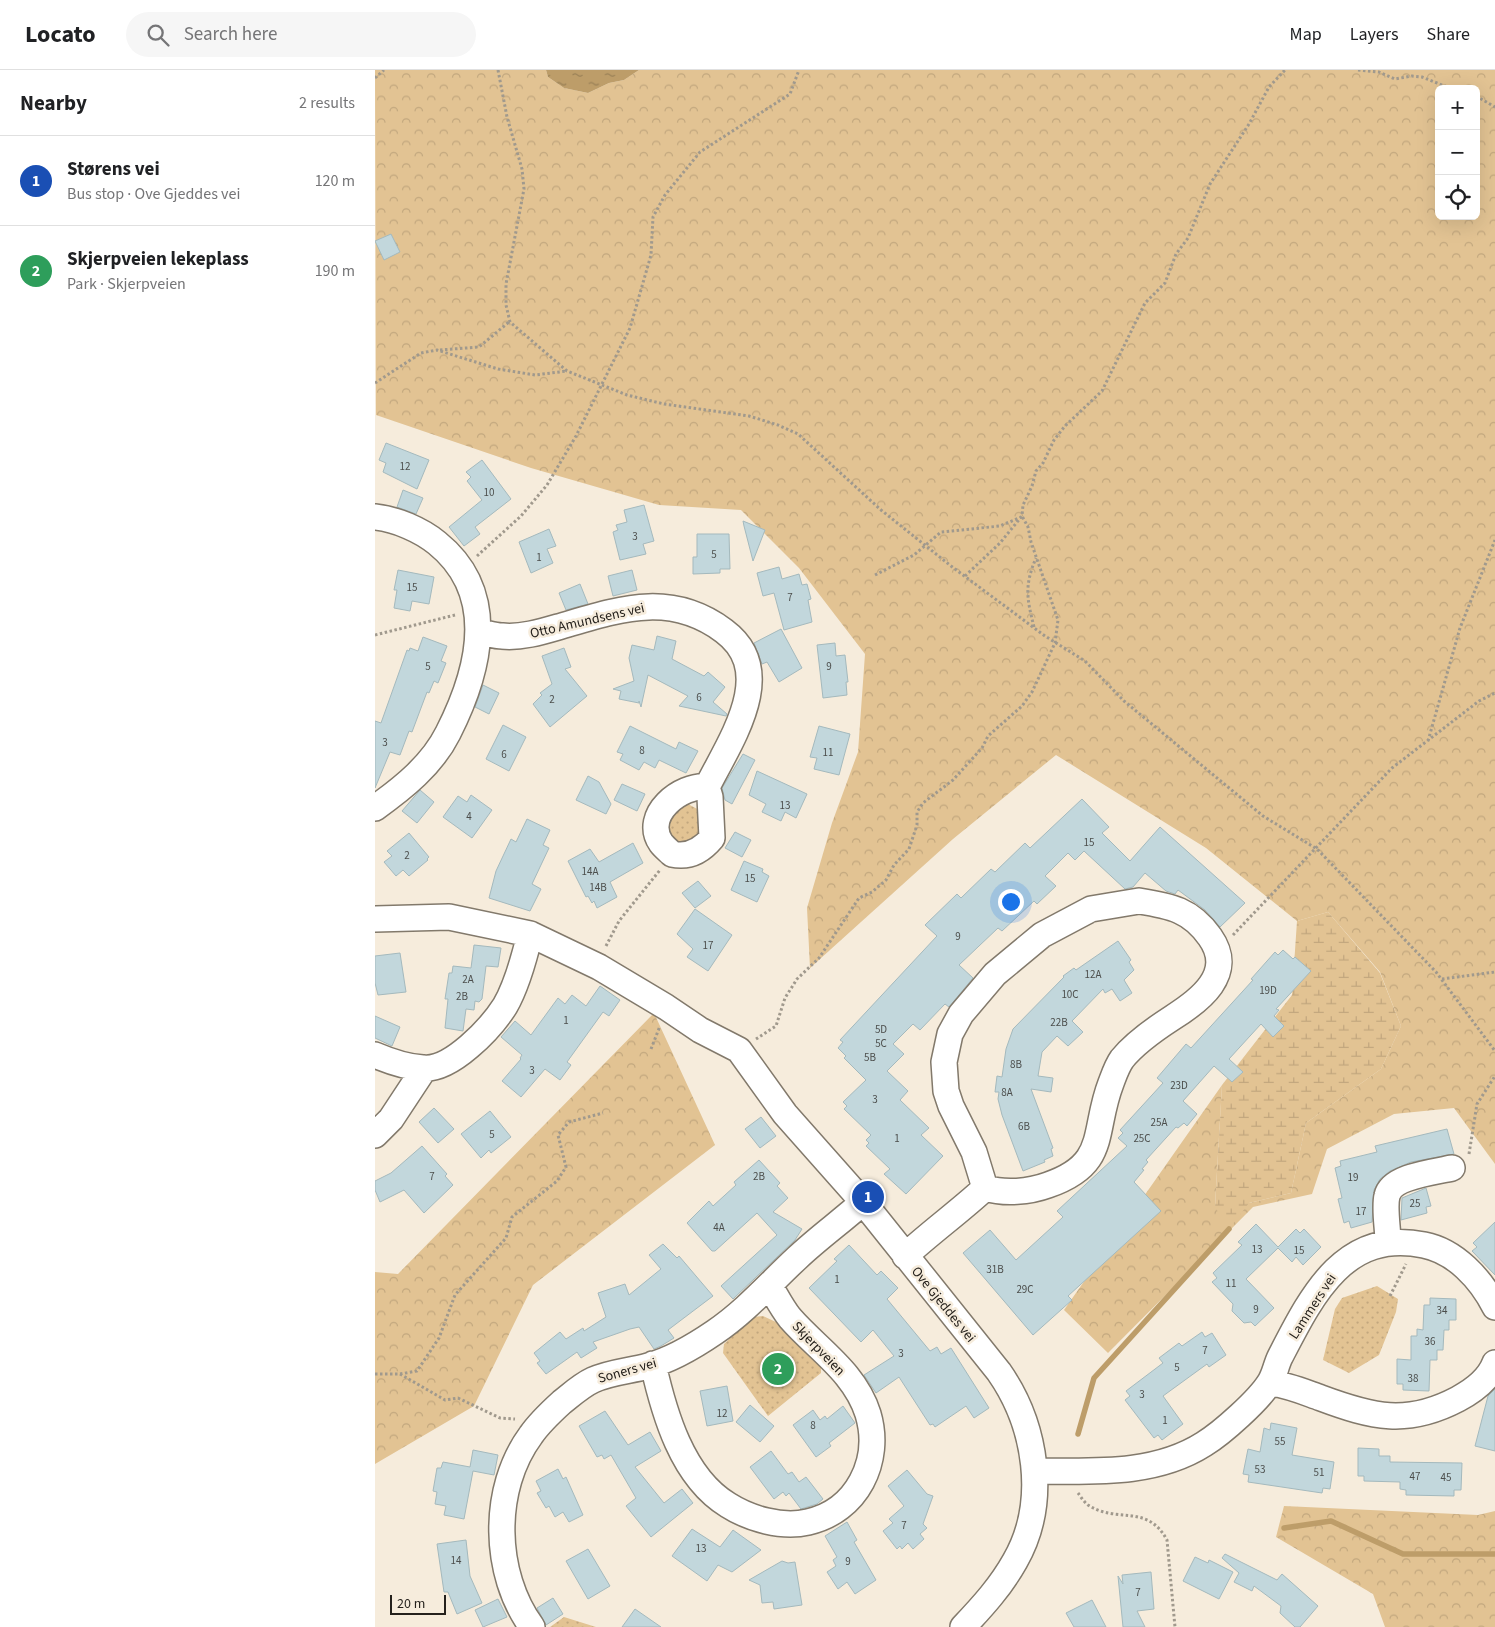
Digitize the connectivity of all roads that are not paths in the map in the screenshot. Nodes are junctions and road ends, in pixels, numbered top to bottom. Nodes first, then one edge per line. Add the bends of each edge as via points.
1 (375, 517) edge
2 (479, 621) junction
3 (707, 787) junction
4 (375, 808) edge
5 (375, 919) edge
6 (530, 934) junction
7 (375, 1056) edge
8 (424, 1069) junction
9 (375, 1135) edge
10 (1452, 1168) road end
11 (985, 1188) junction
12 (863, 1202) junction
13 (1388, 1242) junction
14 (905, 1256) junction
15 (770, 1286) junction
16 (1495, 1307) edge
17 (1495, 1363) edge
18 (653, 1364) junction
19 (1270, 1383) junction
20 (1486, 1393) edge
21 (1035, 1471) junction
22 (532, 1627) edge
23 (963, 1627) edge

1 - 2 street via 427,534 454,556 472,588
2 - 3 street, Otto Amundsens vei via 503,636 540,632 623,609 651,605 677,608 714,623 730,635 745,653 751,678 742,715
2 - 4 street via 467,687 448,734 423,769
3 - 3 street via 698,786 675,796 657,817 660,842 672,854 698,851 712,838
5 - 6 street, Ove Gjeddes vei via 449,917
6 - 8 street via 506,1005 488,1029 446,1063
6 - 12 street, Ove Gjeddes vei via 599,966 700,1030 739,1050 785,1114
7 - 8 street
8 - 9 street via 391,1119
10 - 13 street via 1402,1179 1390,1188 1387,1196
11 - 11 street via 974,1152 951,1106 944,1069 946,1048 954,1027 971,1001 995,974 1042,934 1091,909 1139,901 1175,908 1196,920 1214,942 1218,964 1215,978 1205,994 1129,1050 1119,1062 1105,1096 1095,1148 1080,1169 1071,1177 1035,1190 1008,1192
11 - 14 street
12 - 14 street, Ove Gjeddes vei
12 - 15 street, Soners vei via 826,1232
13 - 16 street, Lammers vei via 1404,1241 1436,1247 1459,1260 1478,1280
13 - 19 street, Lammers vei via 1361,1250 1326,1278 1296,1328
14 - 21 street, Ove Gjeddes vei via 1013,1392 1024,1417
15 - 18 street, Soners vei via 717,1331
15 - 18 street, Skjerpveien via 788,1316 848,1378 867,1413 872,1433 869,1469 861,1486 832,1513 807,1522 777,1524 738,1510 722,1500 695,1472 675,1436
17 - 20 street
18 - 22 street, Soners vei via 592,1380 572,1394 537,1428 522,1449 505,1498 501,1534 510,1588
19 - 20 street via 1283,1384 1388,1417 1415,1415 1472,1392
19 - 21 street, Lammers vei via 1233,1422 1205,1444 1184,1455 1126,1470
21 - 23 street, Ove Gjeddes vei via 1030,1521 1020,1551 990,1598

